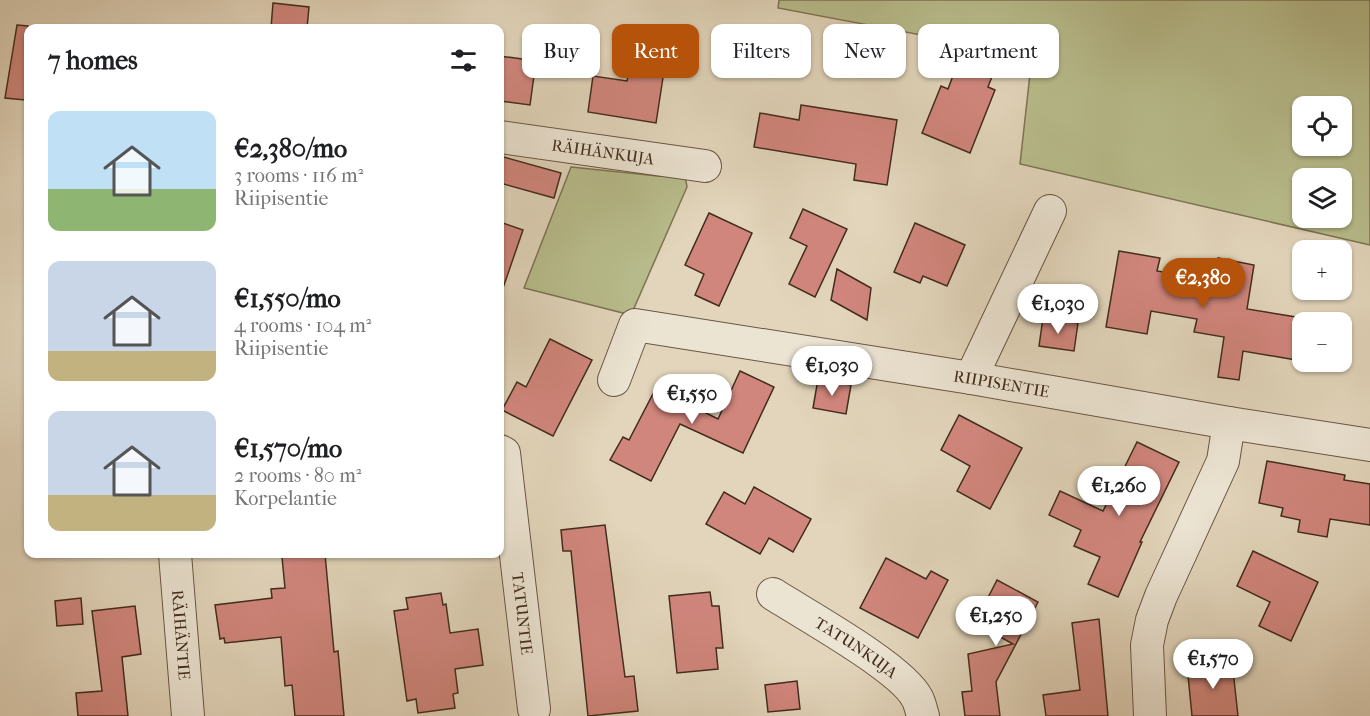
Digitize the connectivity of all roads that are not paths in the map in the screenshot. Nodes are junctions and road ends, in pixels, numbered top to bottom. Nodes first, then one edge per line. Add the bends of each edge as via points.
1 (504, 138) edge
2 (705, 166) dead end
3 (1050, 211) dead end
4 (971, 378) junction
5 (614, 380) dead end
6 (1229, 423) junction
7 (1370, 445) edge
8 (504, 453) edge
9 (175, 558) edge
10 (773, 594) dead end
11 (534, 708) dead end
12 (188, 716) edge
13 (922, 716) edge
14 (1150, 716) edge

1 - 2 street, RÄIHÄNKUJA
3 - 4 street
4 - 5 street, RIIPISENTIE via 635,325
4 - 6 street, RIIPISENTIE
6 - 7 street, RIIPISENTIE
6 - 14 street via 1223,461 1152,620 1147,645
8 - 11 street, TATUNTIE
9 - 12 street, RÄIHÄNTIE
10 - 13 street, TATUNKUJA via 900,677 917,697

